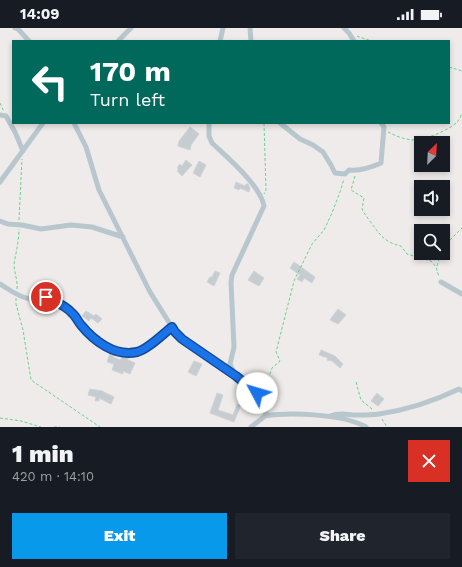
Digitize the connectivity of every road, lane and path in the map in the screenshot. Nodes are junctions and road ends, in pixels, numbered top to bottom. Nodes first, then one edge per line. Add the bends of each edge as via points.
1 (15, 28) edge
2 (131, 28) edge
3 (223, 28) edge
4 (250, 28) edge
5 (344, 28) edge
6 (28, 40) edge
7 (119, 40) edge
8 (220, 40) edge
9 (251, 40) edge
10 (353, 40) edge
11 (450, 67) edge
12 (462, 71) edge
13 (0, 103) edge
14 (462, 112) edge
15 (3, 115) edge
16 (42, 124) edge
17 (74, 124) edge
18 (208, 124) edge
19 (264, 124) edge
20 (281, 124) edge
21 (382, 124) edge
22 (383, 130) junction
23 (23, 151) junction
24 (356, 170) junction
25 (345, 174) junction
26 (0, 182) edge
27 (262, 198) junction
28 (0, 221) edge
29 (462, 228) edge
30 (123, 237) junction
31 (450, 240) edge
32 (438, 260) edge
33 (436, 267) junction
34 (441, 282) joint
35 (0, 284) edge
36 (462, 294) edge
37 (172, 327) junction
38 (236, 376) junction
39 (356, 382) dead end
40 (462, 391) edge
41 (261, 399) junction
42 (379, 414) junction
43 (265, 416) junction
44 (328, 416) junction
45 (0, 418) edge
46 (38, 426) junction
47 (35, 427) edge
48 (41, 427) edge
49 (54, 427) edge
50 (60, 427) edge
51 (250, 427) edge
52 (366, 427) edge
53 (388, 427) edge

1 - 6 street
2 - 7 street
3 - 8 street
4 - 9 street
5 - 10 street
11 - 12 path
13 - 15 path
14 - 22 path via 457,122 424,139 403,139
15 - 23 street via 15,132
16 - 23 street
17 - 30 street via 86,147 99,190
18 - 27 street via 212,143 255,186
19 - 27 path via 266,190
20 - 25 street via 300,139 323,152 335,173
21 - 22 street
22 - 24 street via 381,163
23 - 26 street
24 - 25 street via 349,170
24 - 33 path via 351,190 364,198 362,209 374,227 390,244 401,246 407,254 431,261
25 - 41 path via 324,230 312,244 294,281 276,352 280,361 272,368
27 - 38 street via 264,206 232,275 234,347 230,364
28 - 30 street via 41,229 71,225 92,227
29 - 31 path
30 - 37 street via 150,292
32 - 33 path
33 - 34 path
34 - 36 street
35 - 37 street via 18,296 31,300 46,297 63,306 73,313 80,325 100,343 115,351 137,352
37 - 38 street via 182,339
38 - 41 street
39 - 42 path via 361,400
40 - 42 street via 459,389 438,399
41 - 43 street via 266,411
42 - 44 street via 356,416 337,413
42 - 53 path
43 - 44 street
43 - 51 street
44 - 52 street via 353,421
45 - 46 path
46 - 47 path
46 - 48 path
49 - 50 path

